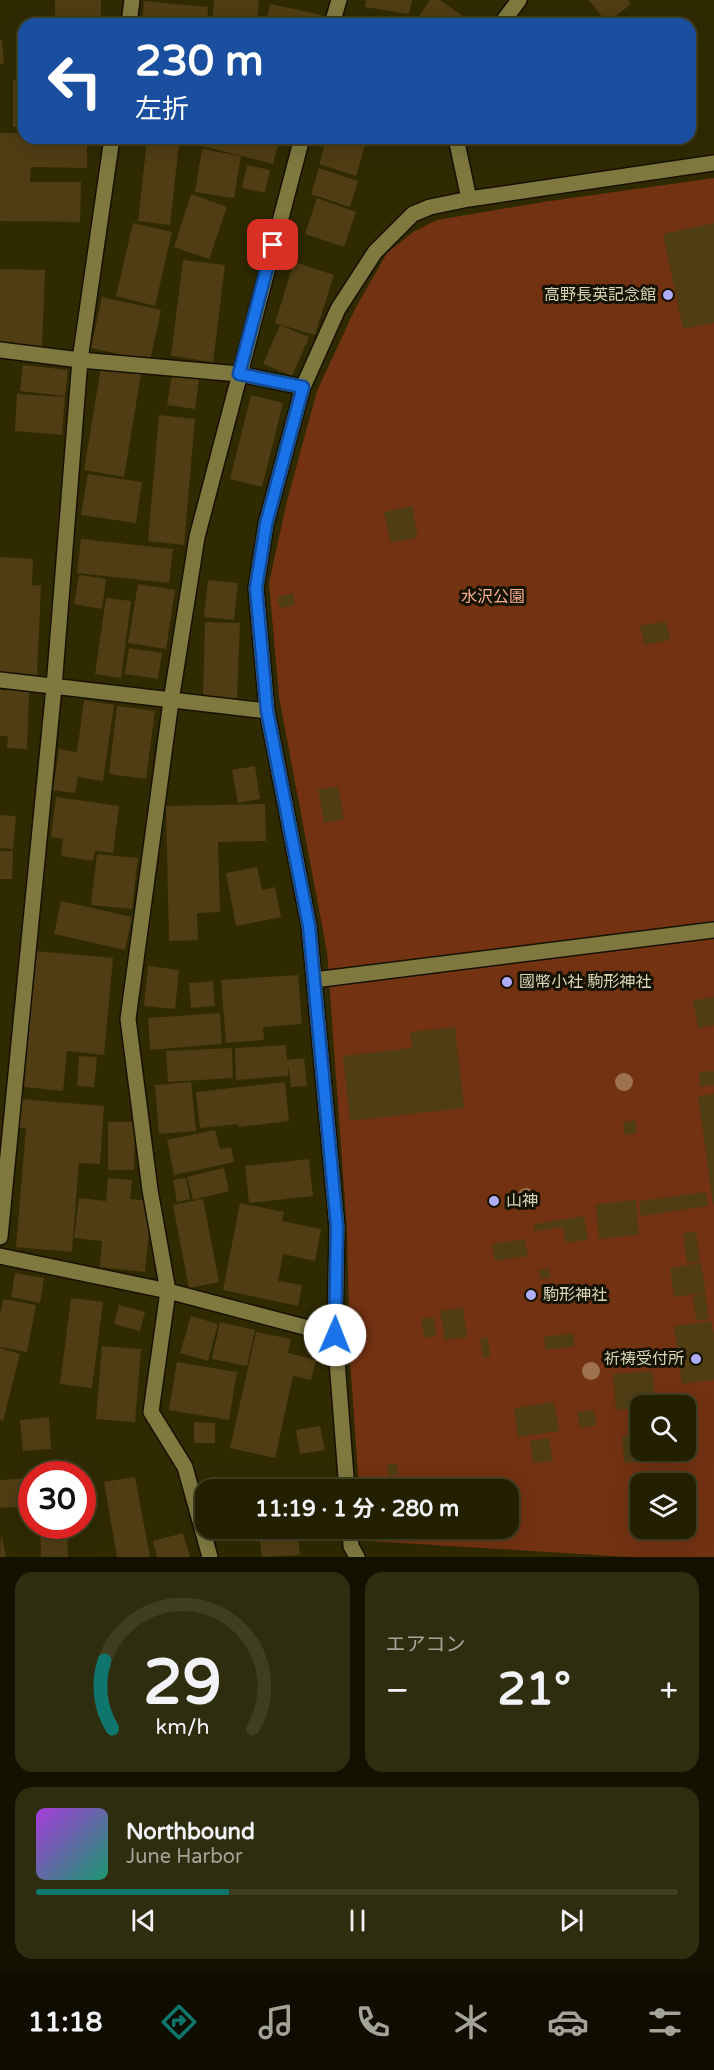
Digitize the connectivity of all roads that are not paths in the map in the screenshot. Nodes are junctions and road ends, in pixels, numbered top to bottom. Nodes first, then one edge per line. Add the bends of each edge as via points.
1 (132, 0) edge
2 (339, 0) edge
3 (519, 0) edge
4 (130, 18) edge
5 (334, 18) edge
6 (506, 18) edge
7 (111, 144) edge
8 (300, 144) edge
9 (457, 144) edge
10 (714, 163) edge
11 (469, 199) junction
12 (0, 350) edge
13 (80, 360) junction
14 (239, 374) junction
15 (303, 387) junction
16 (0, 680) edge
17 (54, 687) junction
18 (171, 701) junction
19 (267, 711) junction
20 (714, 930) edge
21 (314, 980) junction
22 (0, 1237) edge
23 (0, 1256) edge
24 (168, 1291) junction
25 (335, 1335) junction
26 (346, 1479) edge
27 (351, 1539) edge
28 (210, 1557) edge
29 (357, 1557) edge

1 - 4 street
2 - 5 street
3 - 6 street
7 - 13 street
8 - 14 street
9 - 11 street
10 - 11 street
11 - 15 street via 413,214 375,252 338,309
12 - 13 street
13 - 14 street
13 - 17 street
14 - 15 street
14 - 18 street via 198,537
15 - 19 street via 266,524 256,588
16 - 17 street
17 - 18 street
17 - 22 street
18 - 19 street
18 - 24 street via 128,1019 150,1190
19 - 21 street via 309,926
20 - 21 street
21 - 25 street via 337,1227
23 - 24 street
24 - 25 street
24 - 28 street via 151,1412 184,1467
25 - 26 street
27 - 29 street

